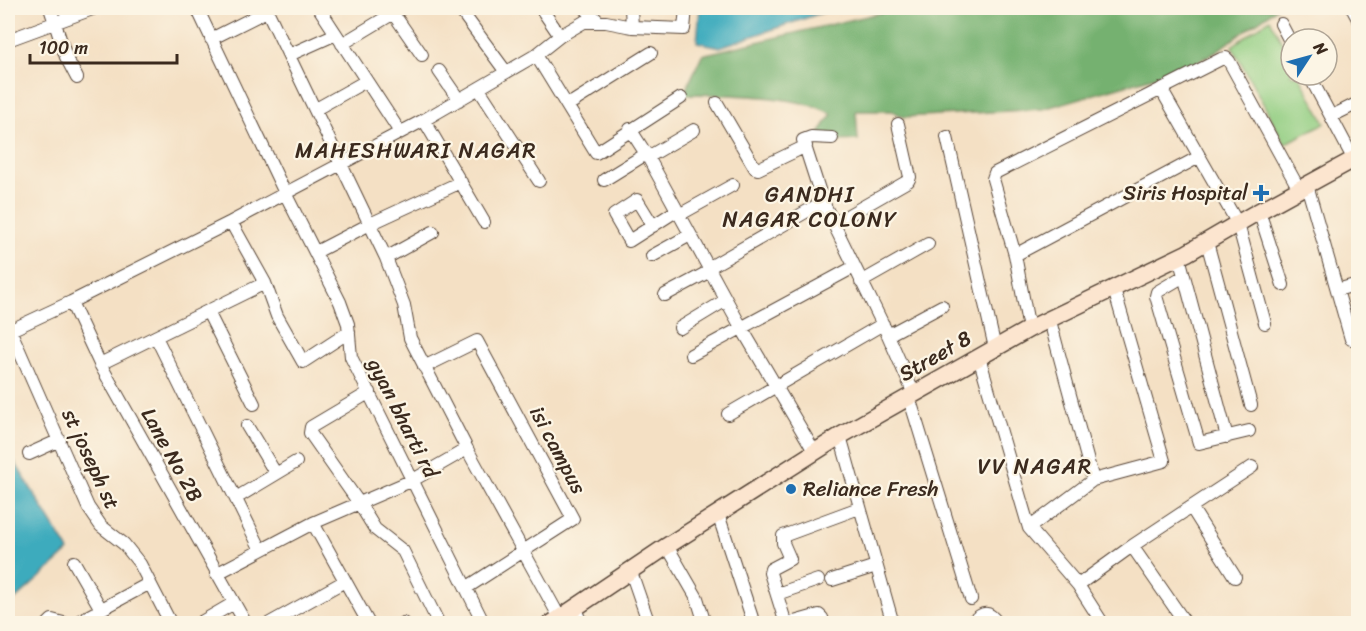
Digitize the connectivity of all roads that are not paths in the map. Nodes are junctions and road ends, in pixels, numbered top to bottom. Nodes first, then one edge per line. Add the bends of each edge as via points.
1 (50, 8) edge
2 (95, 8) edge
3 (197, 8) edge
4 (319, 8) edge
5 (459, 8) edge
6 (541, 8) edge
7 (585, 8) edge
8 (631, 8) edge
9 (686, 8) edge
10 (1352, 8) edge
11 (266, 9) edge
12 (398, 10) edge
13 (1359, 19) edge
14 (599, 22) junction
15 (55, 23) junction
16 (1281, 24) dead end
17 (632, 27) junction
18 (1283, 27) edge
19 (560, 36) junction
20 (211, 39) junction
21 (339, 39) junction
22 (8, 40) edge
23 (651, 53) dead end
24 (289, 55) junction
25 (422, 55) dead end
26 (536, 55) junction
27 (439, 71) dead end
28 (506, 72) junction
29 (77, 78) dead end
30 (366, 81) junction
31 (1316, 87) edge
32 (479, 89) junction
33 (1161, 89) junction
34 (681, 98) dead end
35 (459, 100) junction
36 (717, 103) dead end
37 (1359, 103) edge
38 (568, 105) junction
39 (315, 109) junction
40 (1332, 116) junction
41 (424, 120) junction
42 (898, 124) dead end
43 (630, 129) junction
44 (694, 130) dead end
45 (400, 132) junction
46 (947, 137) dead end
47 (832, 138) dead end
48 (806, 146) junction
49 (647, 155) junction
50 (1199, 157) junction
51 (1356, 159) edge
52 (341, 164) junction
53 (604, 180) dead end
54 (538, 181) dead end
55 (461, 182) junction
56 (733, 185) dead end
57 (1303, 187) junction
58 (285, 193) junction
59 (823, 202) junction
60 (1259, 211) junction
61 (678, 213) junction
62 (231, 222) junction
63 (484, 222) dead end
64 (370, 224) junction
65 (833, 224) junction
66 (1238, 224) junction
67 (653, 226) dead end
68 (433, 232) dead end
69 (690, 235) junction
70 (1207, 242) junction
71 (928, 244) dead end
72 (316, 252) junction
73 (1015, 255) junction
74 (652, 256) dead end
75 (1179, 257) junction
76 (386, 258) junction
77 (854, 267) junction
78 (709, 269) junction
79 (1184, 276) junction
80 (861, 282) junction
81 (265, 283) junction
82 (1359, 284) edge
83 (1283, 285) dead end
84 (1114, 289) junction
85 (1337, 290) junction
86 (665, 296) dead end
87 (726, 300) junction
88 (71, 302) junction
89 (942, 306) dead end
90 (208, 312) junction
91 (1050, 321) junction
92 (1265, 323) dead end
93 (9, 327) edge
94 (680, 327) dead end
95 (741, 327) junction
96 (1029, 329) junction
97 (886, 330) junction
98 (349, 332) junction
99 (156, 337) junction
100 (1351, 339) dead end
101 (995, 348) junction
102 (690, 355) dead end
103 (980, 357) junction
104 (100, 364) junction
105 (424, 367) junction
106 (775, 387) junction
107 (370, 392) junction
108 (912, 395) junction
109 (254, 404) dead end
110 (1251, 405) dead end
111 (728, 414) dead end
112 (247, 426) dead end
113 (1249, 431) dead end
114 (840, 436) junction
115 (1227, 437) junction
116 (60, 440) junction
117 (467, 449) junction
118 (813, 451) junction
119 (29, 454) dead end
120 (296, 462) dead end
121 (1252, 466) dead end
122 (276, 474) junction
123 (413, 480) junction
124 (1094, 480) junction
125 (236, 498) junction
126 (359, 503) junction
127 (1191, 507) junction
128 (859, 508) junction
129 (718, 514) junction
130 (314, 523) junction
131 (1029, 528) junction
132 (667, 546) junction
133 (1132, 546) junction
134 (261, 550) junction
135 (523, 551) junction
136 (74, 562) dead end
137 (876, 566) junction
138 (631, 572) junction
139 (216, 574) junction
140 (1235, 577) dead end
141 (818, 580) dead end
142 (832, 580) dead end
143 (345, 581) junction
144 (150, 583) junction
145 (1078, 585) junction
146 (466, 588) junction
147 (777, 594) junction
148 (971, 599) dead end
149 (234, 603) junction
150 (101, 609) junction
151 (579, 616) edge
152 (555, 621) edge
153 (48, 624) edge
154 (67, 624) edge
155 (74, 624) edge
156 (171, 624) edge
157 (198, 624) edge
158 (246, 624) edge
159 (268, 624) edge
160 (369, 624) edge
161 (439, 624) edge
162 (484, 624) edge
163 (649, 624) edge
164 (705, 624) edge
165 (754, 624) edge
166 (787, 624) edge
167 (824, 624) edge
168 (893, 624) edge
169 (969, 624) edge
170 (998, 624) edge
171 (1103, 624) edge
172 (1186, 624) edge

1 - 15 street
2 - 15 street
3 - 20 street, gyan bharti rd
4 - 21 street
5 - 28 street
6 - 19 street
7 - 14 street
8 - 17 street
9 - 17 street via 684,29
10 - 13 street
11 - 20 street
11 - 24 street
12 - 21 street
12 - 25 street
14 - 17 street
14 - 19 street via 584,22
15 - 22 street
15 - 29 street
16 - 18 street
19 - 26 street
20 - 58 street, gyan bharti rd
21 - 24 street
21 - 30 street
23 - 38 street
24 - 39 street
26 - 28 street
26 - 38 street
27 - 35 street
28 - 32 street
30 - 39 street
30 - 45 street
31 - 40 street
32 - 35 street
32 - 54 street
33 - 50 street
33 - 57 street via 1226,58
33 - 73 street via 995,173 993,179
34 - 43 street
35 - 41 street
36 - 48 street via 755,168
37 - 40 street
38 - 43 street via 596,153
39 - 52 street
40 - 51 street
41 - 45 street
41 - 55 street
42 - 65 street via 908,181
43 - 49 street
44 - 49 street
45 - 52 street
46 - 101 street
47 - 48 street via 804,138
48 - 59 street
49 - 53 street
49 - 61 street
50 - 66 street
50 - 73 street
51 - 57 street, Street 8
52 - 58 street
52 - 64 street
55 - 63 street
55 - 64 street
56 - 61 street
57 - 60 street, Street 8
57 - 85 street
58 - 62 street
58 - 72 street, gyan bharti rd
59 - 65 street
59 - 78 street
60 - 66 street, Street 8
60 - 83 street
61 - 67 street
61 - 69 street
62 - 81 street
62 - 88 street
64 - 72 street
64 - 76 street
65 - 77 street
66 - 70 street, Street 8
66 - 92 street
68 - 76 street
69 - 74 street
69 - 78 street
70 - 75 street, Street 8
70 - 110 street
71 - 80 street
72 - 98 street, gyan bharti rd via 340,302
73 - 96 street
75 - 79 street
75 - 84 street, Street 8
76 - 105 street via 405,305 410,338
77 - 80 street
77 - 95 street
78 - 86 street
78 - 87 street
79 - 115 street
79 - 115 street via 1156,296 1199,443
80 - 97 street
81 - 90 street
81 - 98 street via 277,316 303,362
82 - 85 street
84 - 91 street, Street 8
84 - 124 street via 1164,461
85 - 100 street
87 - 94 street
87 - 95 street
88 - 93 street
88 - 104 street, Lane No 2B
89 - 97 street
90 - 99 street
90 - 109 street
91 - 96 street, Street 8
91 - 124 street
93 - 116 street, st joseph st
95 - 102 street
95 - 106 street
96 - 101 street, Street 8
97 - 106 street
97 - 108 street
98 - 107 street, gyan bharti rd via 351,357
99 - 104 street
99 - 125 street
101 - 103 street, Street 8
103 - 108 street, Street 8
103 - 131 street
104 - 139 street, Lane No 2B
105 - 117 street
105 - 135 street, isi campus via 477,341 573,519
106 - 111 street
106 - 118 street
107 - 123 street, gyan bharti rd
107 - 126 street via 311,427 310,433
108 - 114 street, Street 8
108 - 148 street
112 - 122 street
113 - 115 street
114 - 118 street, Street 8
114 - 128 street
116 - 119 street
116 - 144 street, st joseph st via 88,507 101,525 124,544
117 - 123 street
117 - 135 street
118 - 129 street, Street 8
120 - 122 street
121 - 127 street
122 - 125 street
123 - 126 street
123 - 146 street, gyan bharti rd
124 - 131 street
125 - 134 street
126 - 130 street
126 - 161 street via 375,529 403,551
127 - 133 street
127 - 140 street
128 - 137 street
128 - 147 street via 783,536 790,559 770,571
129 - 132 street, Street 8
129 - 165 street
130 - 134 street
130 - 143 street
131 - 145 street
132 - 138 street, Street 8
132 - 164 street via 697,598
133 - 145 street
133 - 172 street
134 - 139 street
135 - 146 street, isi campus
135 - 152 street
136 - 150 street
137 - 142 street
137 - 168 street
138 - 151 street, Street 8
138 - 163 street
139 - 149 street, Lane No 2B
141 - 147 street
143 - 159 street
143 - 160 street
144 - 150 street
144 - 156 street, st joseph st
145 - 171 street
146 - 162 street, gyan bharti rd
147 - 166 street
149 - 157 street
149 - 158 street, Lane No 2B
150 - 155 street
151 - 152 street, Street 8
153 - 154 street via 52,620
166 - 167 street via 819,615
169 - 170 street via 989,613

